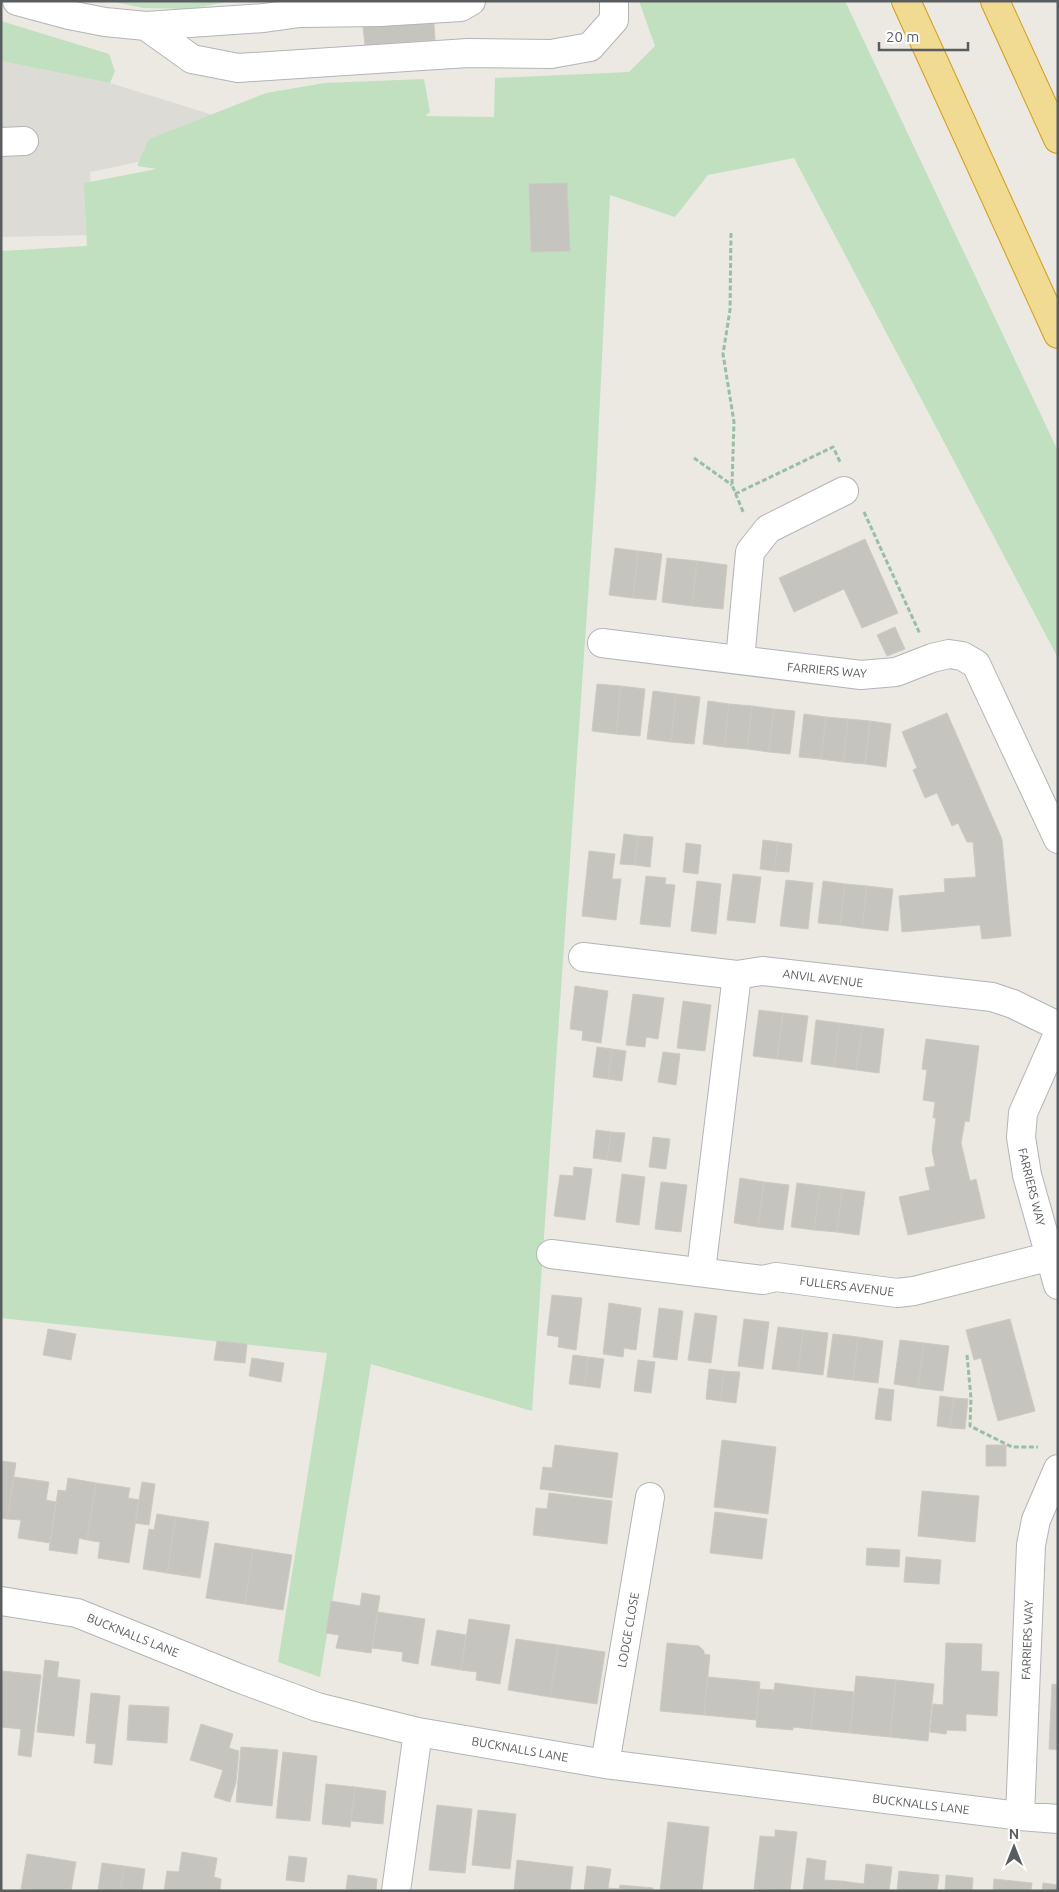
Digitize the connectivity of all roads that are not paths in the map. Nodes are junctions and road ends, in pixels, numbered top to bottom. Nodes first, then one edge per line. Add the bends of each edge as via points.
1 (17, 1) edge
2 (471, 1) edge
3 (614, 1) edge
4 (906, 1) edge
5 (995, 1) edge
6 (259, 10) edge
7 (146, 26) junction
8 (1058, 139) edge
9 (1058, 334) edge
10 (849, 489) road end
11 (602, 643) dead end
12 (740, 660) junction
13 (1058, 838) edge
14 (583, 957) dead end
15 (737, 974) junction
16 (1058, 1026) edge
17 (1058, 1034) edge
18 (551, 1254) dead end
19 (1050, 1256) junction
20 (701, 1271) junction
21 (1058, 1285) edge
22 (1058, 1469) edge
23 (650, 1497) dead end
24 (1, 1600) edge
25 (418, 1732) junction
26 (605, 1764) junction
27 (1020, 1816) junction
28 (1058, 1819) edge
29 (396, 1891) edge

1 - 7 street via 69,16
2 - 6 street via 461,7 380,12
3 - 7 street via 614,20 590,47 551,54 468,53 238,68 192,59
4 - 9 highway
5 - 8 highway
6 - 7 street
10 - 12 street via 768,529 750,552
11 - 12 street, FARRIERS WAY
12 - 13 street, FARRIERS WAY via 862,675 896,672 949,654 962,656 976,664
14 - 15 street, ANVIL AVENUE
15 - 16 street, ANVIL AVENUE via 762,971 992,997
15 - 20 street
17 - 19 street, FARRIERS WAY via 1023,1113 1020,1138
18 - 20 street, FULLERS AVENUE
19 - 20 street, FULLERS AVENUE via 914,1291 897,1292
19 - 21 street, FARRIERS WAY
22 - 27 street, FARRIERS WAY via 1036,1520 1031,1545
23 - 26 street, LODGE CLOSE
24 - 25 street, BUCKNALLS LANE via 77,1613 317,1707
25 - 26 street, BUCKNALLS LANE
25 - 29 street
26 - 27 street, BUCKNALLS LANE
27 - 28 street, BUCKNALLS LANE

